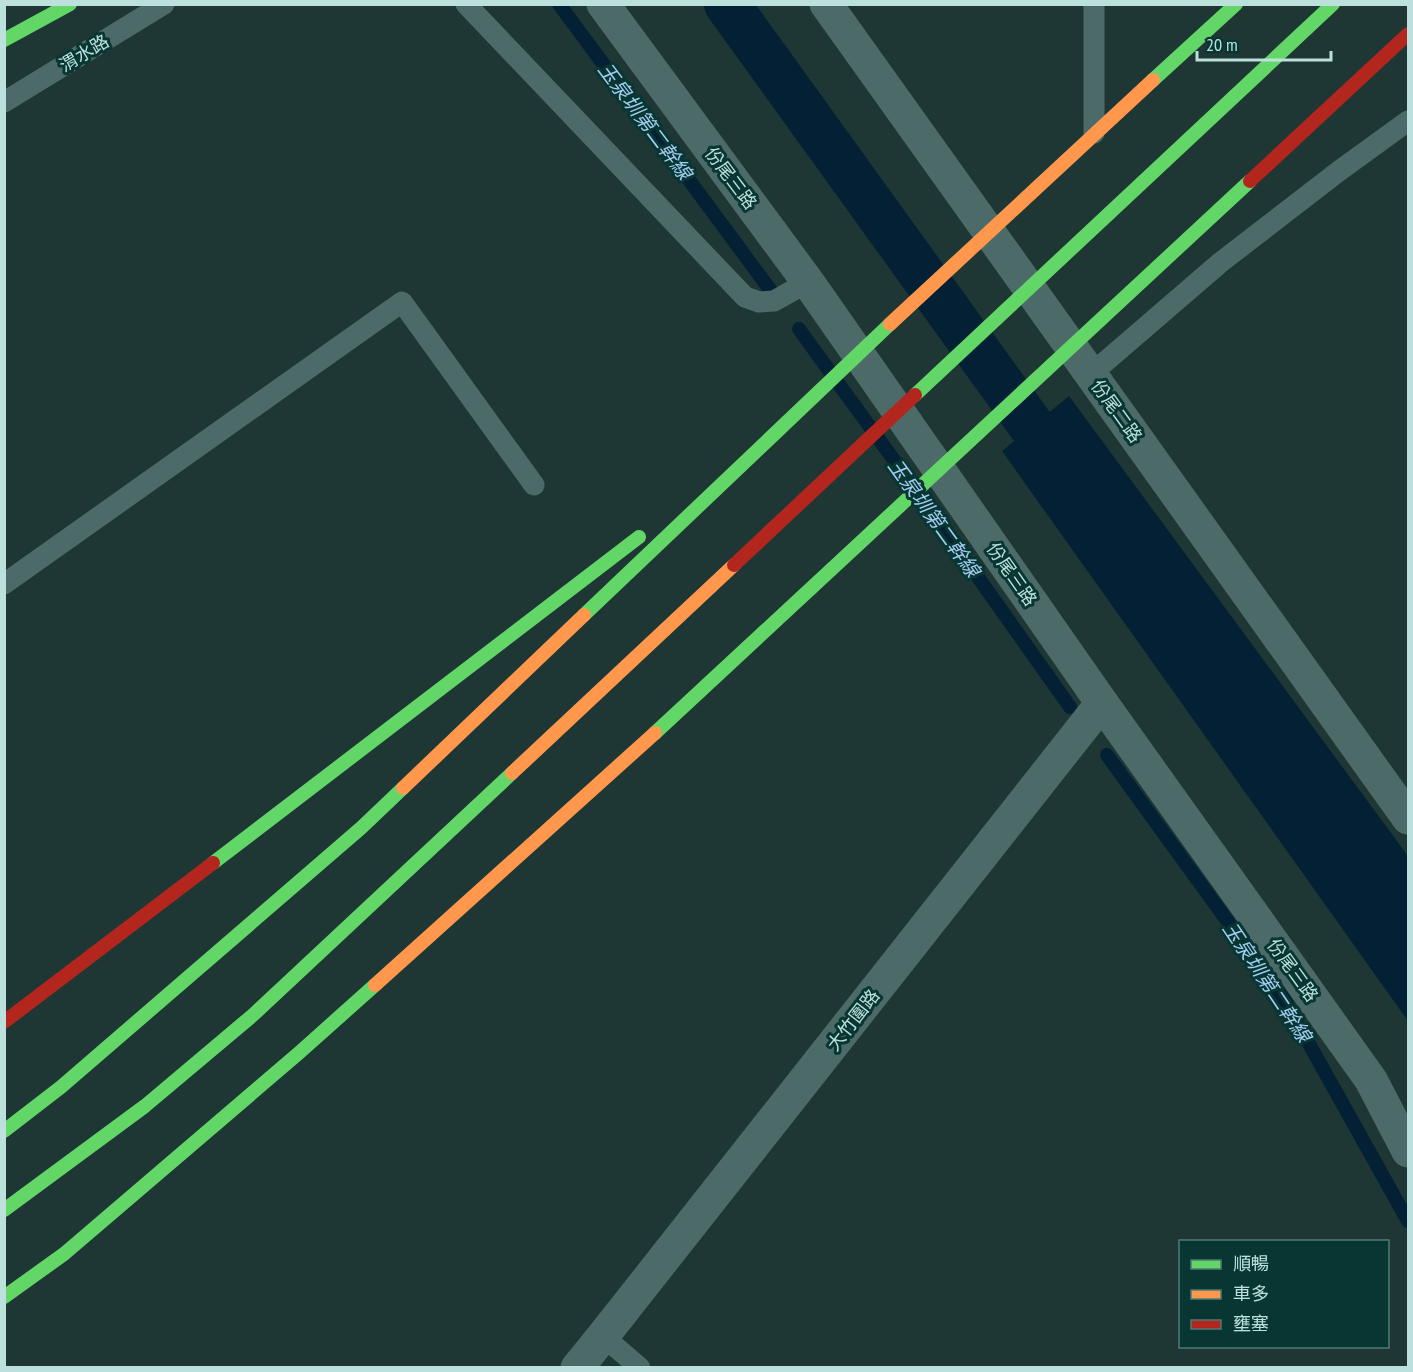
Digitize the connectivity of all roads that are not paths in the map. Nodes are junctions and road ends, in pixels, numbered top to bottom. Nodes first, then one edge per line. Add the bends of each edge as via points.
1 (70, 4) edge
2 (164, 4) edge
3 (466, 4) edge
4 (603, 4) edge
5 (826, 4) edge
6 (1094, 4) edge
7 (1236, 4) edge
8 (1333, 4) edge
9 (1408, 34) edge
10 (4, 40) edge
11 (4, 102) edge
12 (1408, 121) edge
13 (1094, 134) junction
14 (808, 282) junction
15 (1090, 374) junction
16 (772, 436) junction
17 (534, 485) dead end
18 (668, 516) dead end
19 (649, 530) dead end
20 (4, 584) edge
21 (1102, 703) junction
22 (1408, 818) edge
23 (4, 1022) edge
24 (4, 1131) edge
25 (1408, 1151) edge
26 (4, 1210) edge
27 (4, 1297) edge
28 (603, 1336) junction
29 (577, 1368) edge
30 (640, 1368) edge

1 - 10 highway
2 - 11 lane, 渭水路
3 - 14 lane via 745,297 759,302 774,301
4 - 14 street, 份尾三路
5 - 15 street, 份尾二路
6 - 13 lane
7 - 13 highway
8 - 26 highway via 253,1015 145,1106
9 - 27 highway via 706,687 300,1052 64,1254
12 - 15 lane via 1221,262
13 - 16 highway
14 - 21 street, 份尾三路
15 - 22 street, 份尾二路
16 - 18 highway
16 - 24 highway via 361,828 61,1087
17 - 20 lane via 402,302
19 - 23 highway
21 - 25 street, 份尾三路 via 1371,1080
21 - 28 street, 大竹圍路
28 - 29 street, 大竹圍路
28 - 30 lane

